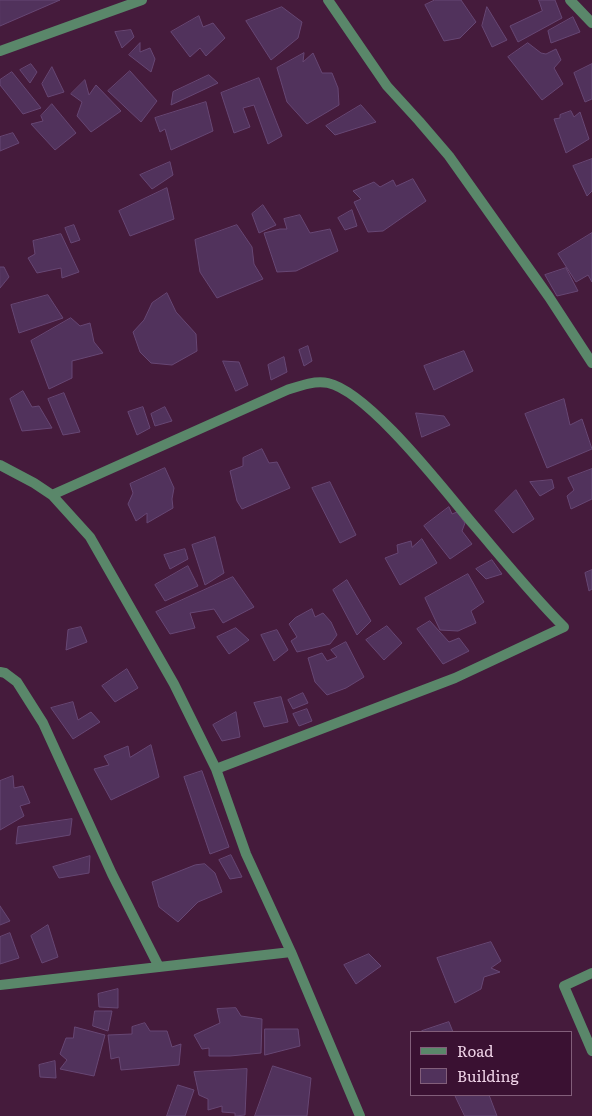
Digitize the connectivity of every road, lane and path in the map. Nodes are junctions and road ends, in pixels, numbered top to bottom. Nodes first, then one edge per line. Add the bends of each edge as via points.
1 (142, 0) edge
2 (328, 0) edge
3 (570, 0) edge
4 (592, 23) edge
5 (0, 51) edge
6 (592, 363) edge
7 (0, 465) edge
8 (52, 494) junction
9 (0, 672) edge
10 (216, 769) junction
11 (290, 952) junction
12 (159, 967) junction
13 (592, 973) edge
14 (0, 985) edge
15 (592, 1051) edge
16 (360, 1116) edge

1 - 5 street
2 - 6 street via 387,86 449,156
3 - 4 street
7 - 8 street
8 - 10 street via 90,537 174,684
8 - 10 street via 287,390 327,382 350,393 383,422 564,627 455,678
9 - 12 street via 17,682 43,723 112,874
10 - 11 street via 246,854
11 - 12 street
11 - 16 street
12 - 14 street
13 - 15 street via 564,986

